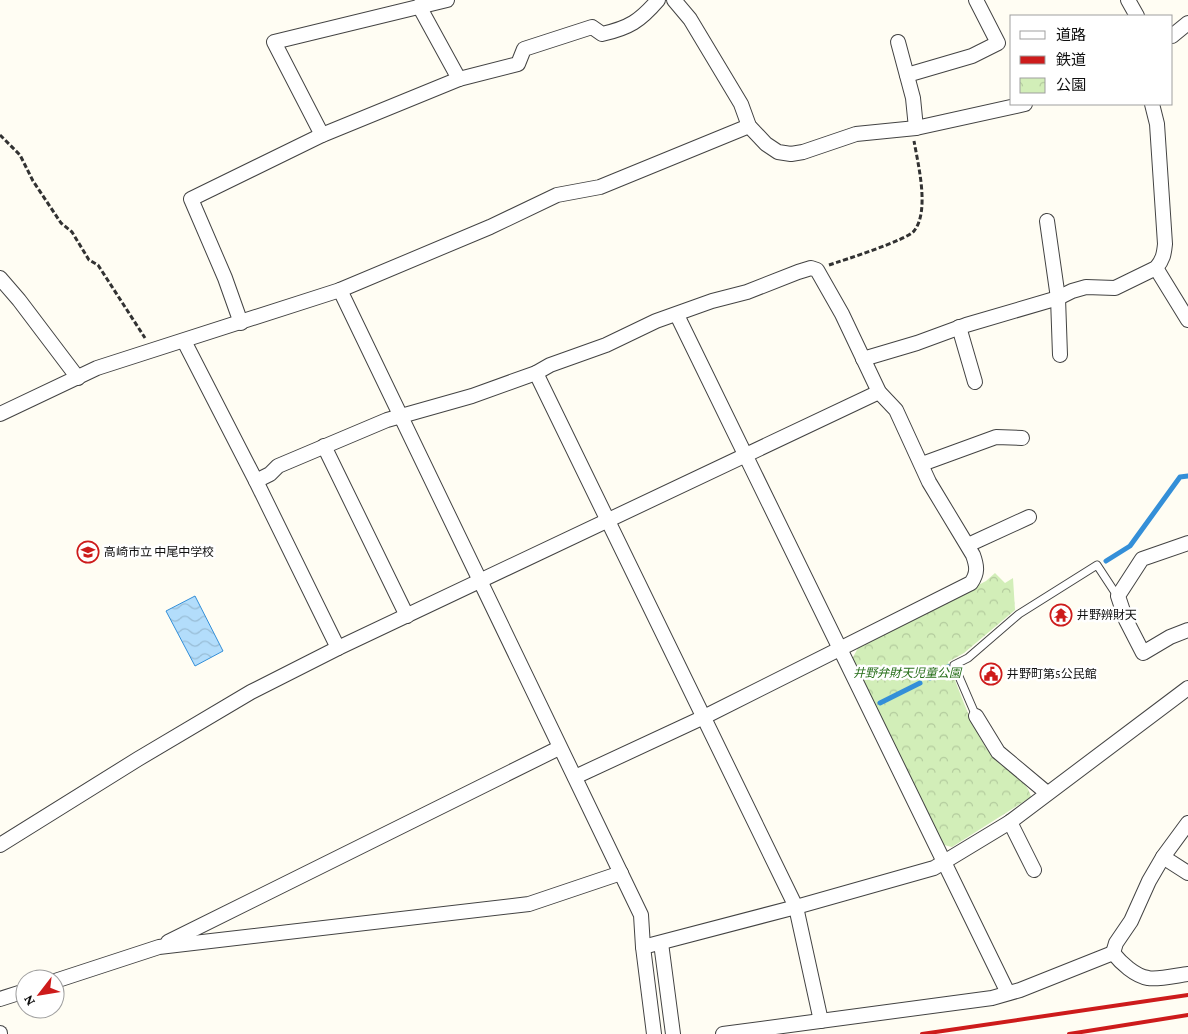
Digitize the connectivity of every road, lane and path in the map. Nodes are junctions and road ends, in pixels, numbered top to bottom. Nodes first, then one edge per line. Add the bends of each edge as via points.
1 (448, 0) edge
2 (658, 0) edge
3 (674, 0) edge
4 (976, 0) edge
5 (1128, 0) edge
6 (419, 6) junction
7 (1137, 15) edge
8 (1188, 23) edge
9 (1173, 35) edge
10 (898, 42) dead end
11 (908, 75) junction
12 (459, 79) junction
13 (1020, 105) edge
14 (1152, 105) edge
15 (749, 126) junction
16 (914, 128) junction
17 (0, 135) edge
18 (322, 135) junction
19 (1047, 221) dead end
20 (1156, 268) junction
21 (817, 270) junction
22 (0, 278) edge
23 (340, 290) junction
24 (1058, 298) junction
25 (677, 315) junction
26 (1188, 320) edge
27 (241, 323) junction
28 (959, 327) junction
29 (184, 341) junction
30 (136, 355) junction
31 (1060, 355) dead end
32 (863, 359) junction
33 (536, 373) junction
34 (78, 378) junction
35 (975, 382) dead end
36 (879, 392) junction
37 (0, 414) edge
38 (400, 416) junction
39 (1022, 438) dead end
40 (324, 446) junction
41 (746, 454) junction
42 (922, 464) junction
43 (256, 481) junction
44 (1029, 517) dead end
45 (608, 520) junction
46 (1188, 543) edge
47 (968, 545) junction
48 (481, 581) junction
49 (1118, 598) junction
50 (407, 616) junction
51 (1188, 630) edge
52 (338, 648) junction
53 (840, 648) junction
54 (1188, 688) edge
55 (976, 716) joint
56 (704, 717) junction
57 (559, 748) junction
58 (575, 778) junction
59 (1047, 793) junction
60 (1010, 822) junction
61 (1188, 823) edge
62 (0, 845) edge
63 (1163, 857) junction
64 (944, 862) junction
65 (1034, 870) dead end
66 (621, 873) junction
67 (1188, 873) edge
68 (796, 908) junction
69 (661, 943) junction
70 (158, 947) junction
71 (642, 947) junction
72 (1113, 953) junction
73 (1188, 974) edge
74 (65, 978) edge
75 (1008, 993) junction
76 (15, 994) edge
77 (0, 999) edge
78 (821, 1021) junction
79 (654, 1034) edge
80 (673, 1034) edge
81 (724, 1034) edge

1 - 6 street
2 - 12 street via 645,15 621,29 602,34 592,27 524,49 518,64
3 - 15 street via 690,19 736,95
4 - 11 street via 998,43 972,56
5 - 7 street
6 - 12 street
6 - 18 street via 274,42
8 - 9 street
10 - 11 street
11 - 16 street
12 - 18 street
13 - 16 street
14 - 20 street via 1157,124 1164,244 1164,255
15 - 16 street via 766,144 778,152 791,154 856,134
15 - 23 street via 600,187 557,195
16 - 21 path via 922,191 921,213 913,232
17 - 30 path via 20,155 61,223 72,232 89,260 98,265 145,339 146,349
18 - 27 street via 191,199
19 - 24 street
20 - 24 street via 1115,288 1086,287
20 - 26 street
21 - 25 street via 812,268 798,272
21 - 32 street
22 - 34 street
23 - 27 street
23 - 38 street
24 - 28 street
24 - 31 street
25 - 33 street
25 - 41 street
27 - 29 street
28 - 32 street
28 - 35 street
29 - 30 street
29 - 43 street
30 - 34 street
32 - 36 street
33 - 38 street via 472,396
33 - 45 street
34 - 37 street
36 - 41 street
36 - 42 street via 896,410
38 - 40 street
38 - 48 street
39 - 42 street via 996,437
40 - 43 street via 278,466
40 - 50 street
41 - 45 street
41 - 53 street
42 - 47 street via 929,482
43 - 52 street
44 - 47 street
45 - 48 street
45 - 56 street
46 - 49 street via 1142,559
47 - 53 street via 977,574 971,583
48 - 50 street
48 - 57 street
49 - 51 street via 1143,653
49 - 55 lane via 1098,565 1019,614 968,658 954,665
50 - 52 street
52 - 62 street via 251,692
53 - 56 street
53 - 64 street
54 - 59 street
55 - 59 street via 998,752
56 - 58 street
56 - 68 street
57 - 58 street
57 - 70 street
58 - 66 street
59 - 60 street
60 - 64 street
60 - 65 street
61 - 63 street
63 - 67 street
63 - 72 street
64 - 68 street via 934,868
64 - 75 street
66 - 70 street via 529,904
66 - 71 street via 641,915
68 - 69 street
68 - 78 street
69 - 71 street
69 - 80 street
70 - 74 street
71 - 79 street
72 - 73 street via 1120,962 1148,978
72 - 75 street
75 - 78 street via 992,998
76 - 77 street
78 - 81 street

